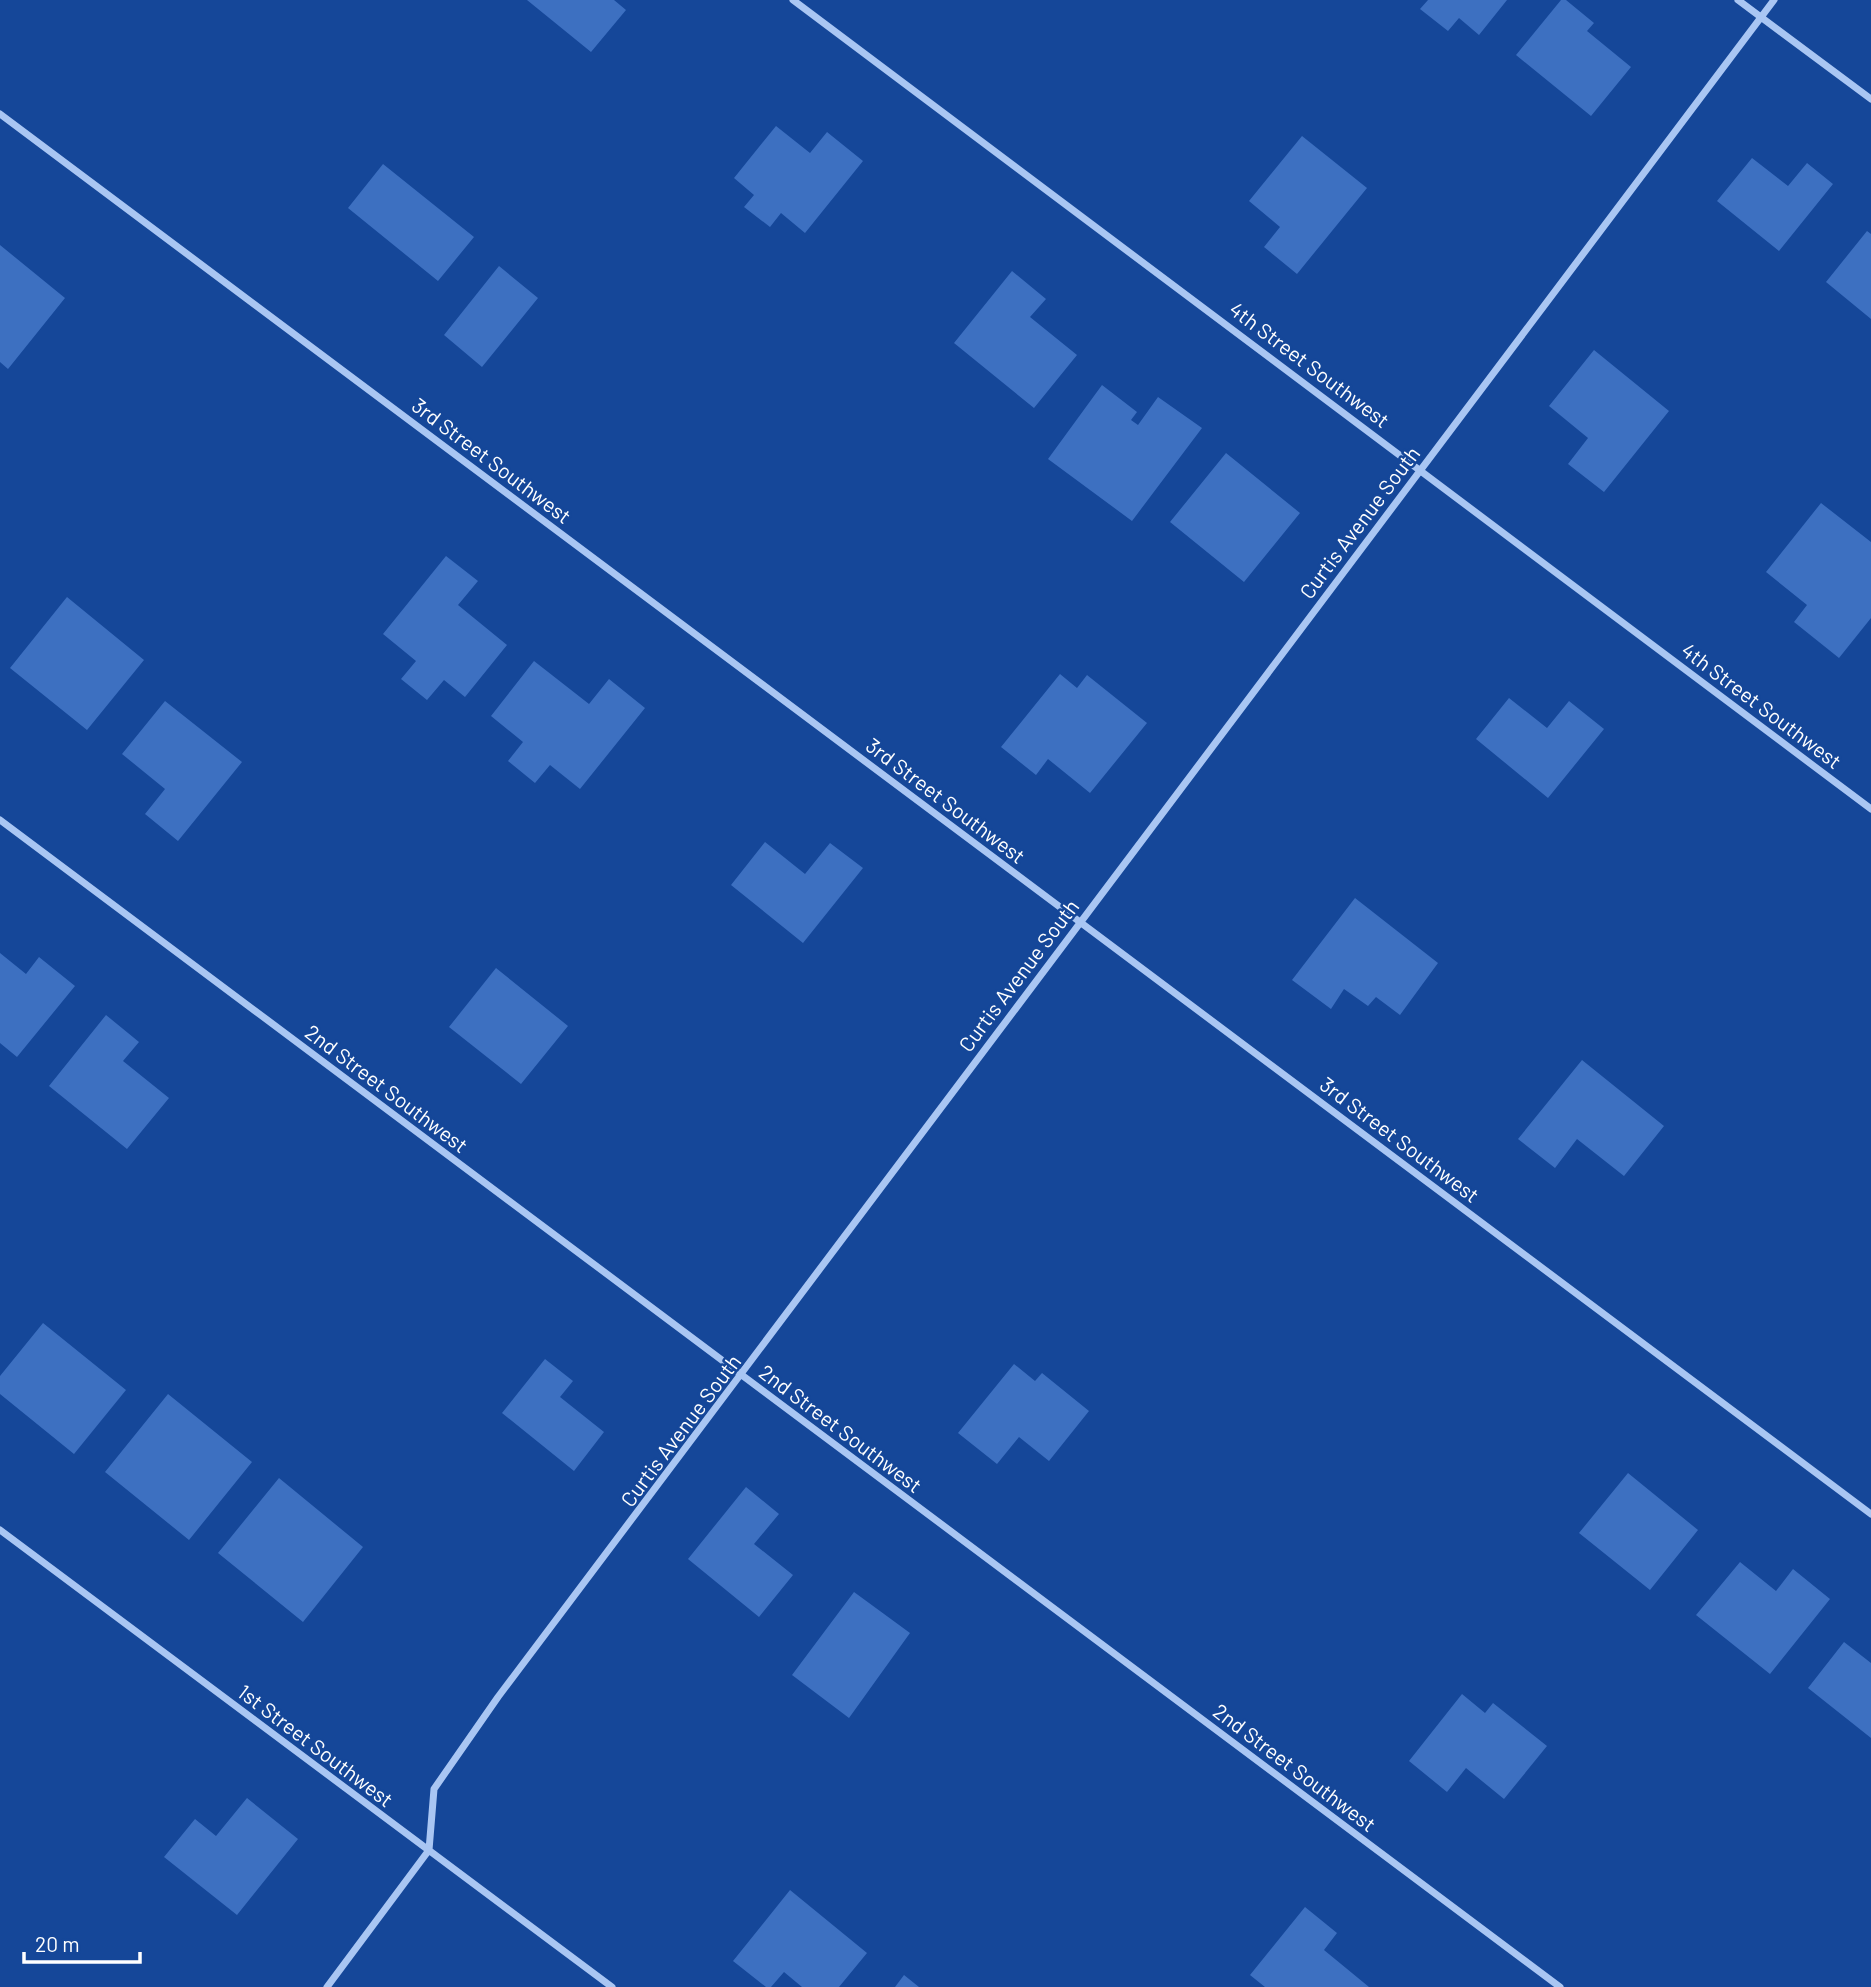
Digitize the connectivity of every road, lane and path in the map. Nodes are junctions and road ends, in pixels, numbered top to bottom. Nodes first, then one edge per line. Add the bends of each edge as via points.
1 (793, 0) edge
2 (1738, 0) edge
3 (1774, 0) edge
4 (1761, 17) junction
5 (1871, 99) edge
6 (0, 114) edge
7 (1420, 468) junction
8 (1871, 808) edge
9 (0, 821) edge
10 (1080, 922) junction
11 (743, 1376) junction
12 (1871, 1514) edge
13 (0, 1530) edge
14 (429, 1850) junction
15 (327, 1987) edge
16 (612, 1987) edge
17 (1560, 1987) edge

1 - 7 street, 4th Street Southwest
2 - 4 street
3 - 4 street, Curtis Avenue South
4 - 5 street
4 - 7 street, Curtis Avenue South
6 - 10 street, 3rd Street Southwest
7 - 8 street, 4th Street Southwest
7 - 10 street, Curtis Avenue South
9 - 11 street, 2nd Street Southwest
10 - 11 street, Curtis Avenue South
10 - 12 street, 3rd Street Southwest
11 - 14 street, Curtis Avenue South via 434,1789
11 - 17 street, 2nd Street Southwest
13 - 14 street, 1st Street Southwest
14 - 15 street
14 - 16 street, 1st Street Southwest

